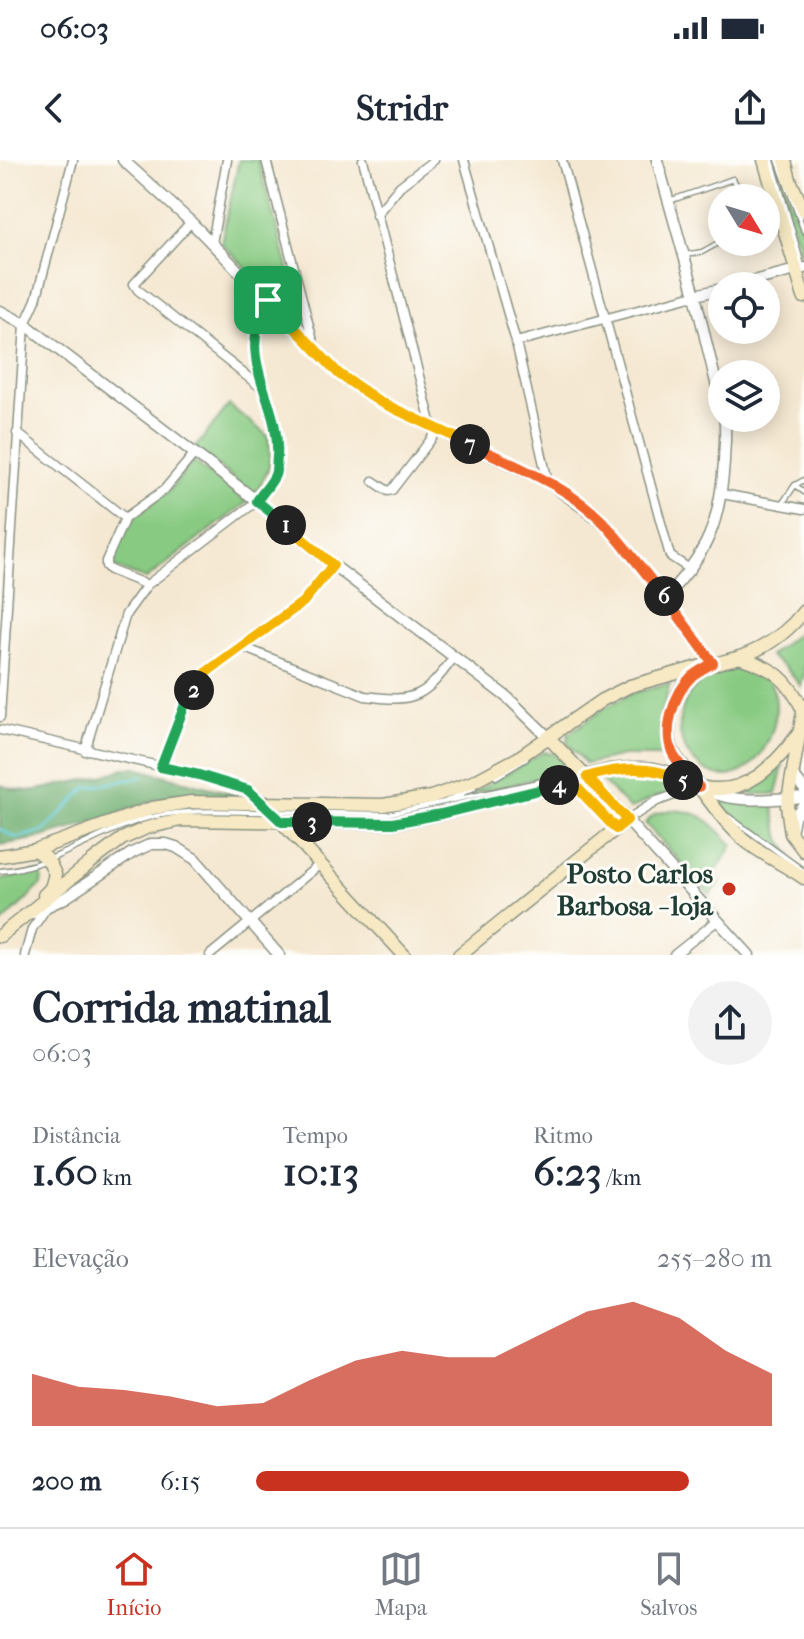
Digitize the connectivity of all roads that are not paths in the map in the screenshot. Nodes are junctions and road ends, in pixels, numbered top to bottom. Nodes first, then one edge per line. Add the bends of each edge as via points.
1 (73, 160) edge
2 (227, 160) edge
3 (266, 160) edge
4 (363, 160) edge
5 (434, 160) edge
6 (464, 160) edge
7 (562, 160) edge
8 (657, 160) edge
9 (764, 160) edge
10 (772, 160) edge
11 (778, 160) edge
12 (785, 160) edge
13 (129, 162) edge
14 (718, 184) edge
15 (736, 184) edge
16 (708, 187) edge
17 (668, 201) junction
18 (804, 211) edge
19 (376, 215) junction
20 (191, 222) junction
21 (804, 231) edge
22 (212, 243) junction
23 (708, 249) edge
24 (683, 256) junction
25 (802, 270) edge
26 (780, 275) edge
27 (708, 292) edge
28 (695, 295) junction
29 (804, 297) edge
30 (268, 300) junction
31 (0, 311) edge
32 (605, 319) junction
33 (25, 324) junction
34 (516, 342) junction
35 (315, 349) junction
36 (711, 360) edge
37 (263, 390) junction
38 (436, 427) junction
39 (724, 432) edge
40 (17, 433) junction
41 (195, 453) junction
42 (804, 480) edge
43 (373, 481) dead end
44 (548, 482) junction
45 (795, 485) junction
46 (804, 492) edge
47 (722, 494) junction
48 (257, 501) junction
49 (782, 504) junction
50 (804, 509) edge
51 (125, 518) junction
52 (333, 565) junction
53 (691, 570) junction
54 (147, 585) junction
55 (665, 597) junction
56 (804, 611) edge
57 (240, 646) junction
58 (454, 657) junction
59 (739, 657) junction
60 (713, 663) junction
61 (804, 706) edge
62 (0, 717) edge
63 (0, 730) edge
64 (799, 733) junction
65 (548, 737) junction
66 (85, 751) junction
67 (161, 767) junction
68 (792, 774) junction
69 (587, 777) junction
70 (572, 782) junction
71 (699, 787) junction
72 (804, 789) edge
73 (804, 797) edge
74 (787, 798) junction
75 (804, 804) edge
76 (436, 806) junction
77 (152, 808) junction
78 (272, 812) junction
79 (632, 817) junction
80 (616, 829) junction
81 (108, 834) junction
82 (791, 834) junction
83 (35, 850) junction
84 (804, 851) edge
85 (0, 856) edge
86 (48, 860) junction
87 (319, 865) junction
88 (24, 867) junction
89 (0, 871) edge
90 (804, 871) edge
91 (804, 878) edge
92 (47, 907) junction
93 (24, 917) junction
94 (718, 920) junction
95 (249, 921) junction
96 (0, 936) edge
97 (25, 955) edge
98 (210, 955) edge
99 (279, 955) edge
100 (404, 955) edge
101 (459, 955) edge
102 (674, 955) edge
103 (749, 955) edge

1 - 33 street
2 - 22 street
3 - 35 street
4 - 19 street
5 - 19 street via 400,186
6 - 34 street
7 - 32 street
8 - 17 street
9 - 25 main road
10 - 25 lane
11 - 21 lane
12 - 18 main road
13 - 20 street
14 - 15 lane via 733,179
16 - 17 lane
17 - 24 street
19 - 38 street
20 - 22 street
20 - 37 street via 134,284
22 - 30 street
23 - 24 lane
24 - 28 street
25 - 26 street
25 - 29 main road
27 - 28 street
28 - 32 street
28 - 36 street
30 - 35 street
30 - 37 street via 255,335
31 - 33 street
32 - 34 street
32 - 53 street via 670,556
33 - 40 street
33 - 41 street
34 - 44 street
35 - 38 street via 339,374 380,402
37 - 48 street via 278,442 275,475
38 - 43 street via 392,490
38 - 44 street
39 - 47 street
40 - 51 street
40 - 62 street
41 - 48 street
41 - 51 street via 164,490
42 - 45 lane
44 - 55 street via 604,523
45 - 46 lane
45 - 49 lane
47 - 49 street
47 - 53 street via 712,532
48 - 52 street
48 - 54 street
49 - 50 street
51 - 54 street via 106,566
52 - 57 street via 303,602
52 - 58 street
53 - 55 street
54 - 66 street via 126,614
55 - 60 street
56 - 59 main road via 768,644
57 - 58 street via 365,696 401,699 419,695
57 - 67 street via 208,671 186,702
58 - 65 street
59 - 60 main road
59 - 61 main road via 781,677
60 - 65 main road via 630,686
60 - 71 main road via 681,689 672,711 672,752
61 - 64 main road
63 - 66 street
64 - 68 main road
64 - 71 main road via 748,783 726,790
65 - 69 main road
65 - 76 lane via 521,764
65 - 78 main road via 473,782 431,797
66 - 67 street
67 - 78 street via 248,790
68 - 72 street
68 - 74 main road
69 - 70 main road
69 - 71 main road via 632,767 665,771
69 - 76 lane via 565,774
69 - 79 main road
70 - 78 main road via 393,823
70 - 80 street
71 - 74 street via 715,795
71 - 79 street via 657,801
71 - 90 lane via 731,818
71 - 91 main road via 743,839
73 - 74 street
74 - 82 main road
75 - 82 street via 794,817
76 - 78 lane via 388,814
77 - 78 main road via 191,802
77 - 81 lane
77 - 83 main road
78 - 81 lane via 179,811
78 - 87 main road
78 - 93 main road via 146,828 122,839
79 - 80 main road
79 - 94 street
80 - 101 main road
81 - 86 lane
82 - 84 main road
83 - 85 main road
83 - 86 main road
83 - 88 lane
86 - 88 lane
86 - 93 main road via 54,881
87 - 95 street
87 - 100 main road
88 - 89 lane
92 - 93 street
92 - 95 street via 132,853 166,844 195,859
92 - 97 street via 32,929
93 - 96 main road
94 - 102 street
94 - 103 street
95 - 98 street
95 - 99 street

